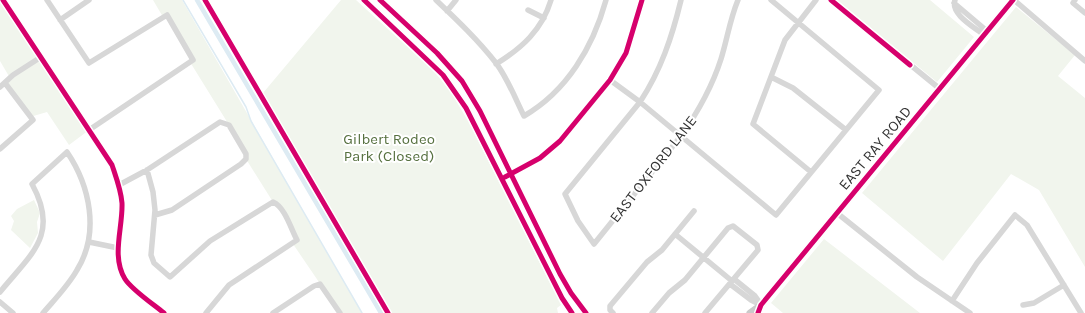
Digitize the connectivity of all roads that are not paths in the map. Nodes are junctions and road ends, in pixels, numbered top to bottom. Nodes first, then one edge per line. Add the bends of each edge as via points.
1 (3, 0) edge
2 (47, 0) edge
3 (89, 0) edge
4 (364, 0) edge
5 (380, 0) edge
6 (436, 0) edge
7 (456, 0) edge
8 (550, 0) edge
9 (606, 0) edge
10 (642, 0) edge
11 (681, 0) edge
12 (738, 0) edge
13 (771, 0) edge
14 (816, 0) edge
15 (831, 0) edge
16 (1013, 0) edge
17 (954, 1) edge
18 (1074, 1) edge
19 (528, 10) dead end
20 (448, 11) junction
21 (1085, 13) edge
22 (544, 18) junction
23 (60, 20) junction
24 (798, 22) junction
25 (986, 33) junction
26 (41, 57) junction
27 (1085, 61) edge
28 (496, 64) junction
29 (771, 77) junction
30 (610, 80) junction
31 (5, 82) junction
32 (0, 87) edge
33 (940, 89) junction
34 (640, 102) junction
35 (89, 130) junction
36 (846, 130) junction
37 (681, 136) junction
38 (0, 149) edge
39 (147, 170) junction
40 (811, 172) junction
41 (510, 174) junction
42 (501, 179) junction
43 (119, 185) junction
44 (694, 211) dead end
45 (837, 213) junction
46 (154, 215) junction
47 (675, 234) junction
48 (89, 242) junction
49 (118, 248) junction
50 (704, 258) junction
51 (559, 270) junction
52 (550, 276) junction
53 (732, 281) junction
54 (1064, 285) junction
55 (0, 292) edge
56 (952, 301) junction
57 (0, 302) edge
58 (761, 305) junction
59 (1023, 305) dead end
60 (611, 311) edge
61 (13, 313) edge
62 (43, 313) edge
63 (164, 313) edge
64 (206, 313) edge
65 (273, 313) edge
66 (340, 313) edge
67 (572, 313) edge
68 (586, 313) edge
69 (652, 313) edge
70 (705, 313) edge
71 (750, 313) edge
72 (758, 313) edge
73 (970, 313) edge
74 (1081, 313) edge

1 - 26 street
2 - 23 street
3 - 23 street
4 - 42 main road via 444,75 466,108
5 - 41 main road via 437,53 462,81 480,111
6 - 20 street
7 - 20 street
8 - 22 street
9 - 28 street via 598,29 577,65 552,96 524,116
10 - 30 street via 626,53
11 - 34 street via 662,64
12 - 37 street, EAST OXFORD LANE via 721,60 706,95
13 - 24 street
14 - 24 street
15 - 33 street
16 - 25 main road, EAST RAY ROAD
16 - 27 street
17 - 25 street via 967,18
18 - 21 street
19 - 22 street
20 - 28 street
22 - 28 street via 524,45
23 - 35 street via 89,64 167,15 193,60
24 - 29 street via 785,40
24 - 36 street via 879,90
25 - 33 main road, EAST RAY ROAD
26 - 31 street
26 - 35 street
29 - 36 street via 793,88
29 - 40 street via 753,124
30 - 34 street
30 - 41 street via 560,141 540,158
31 - 32 street
31 - 38 street via 33,120
33 - 45 main road, EAST RAY ROAD
34 - 37 street
34 - 37 street, EAST OXFORD LANE via 565,194 578,221 594,244
35 - 43 street via 112,165
36 - 40 street
37 - 40 street via 776,216
39 - 43 street
39 - 46 street via 153,192
39 - 46 street via 220,122 229,125 246,154 246,159 241,164 172,210
41 - 42 street
41 - 51 main road
42 - 52 main road
43 - 49 street via 122,206
44 - 47 street
45 - 56 street via 917,278
45 - 58 main road, EAST RAY ROAD
46 - 64 street via 151,255 154,263 170,277 210,241 269,203 277,204 297,240 229,285
47 - 50 street
47 - 60 street via 662,250 647,262
48 - 49 street
48 - 55 street via 90,226 85,185 67,152 32,184 40,199 44,229 30,254
48 - 62 street via 78,269
49 - 63 street via 119,266 126,280
50 - 53 street
50 - 53 street via 731,227 735,227 758,248
50 - 69 street
51 - 52 main road
51 - 68 main road via 571,293
52 - 67 main road
53 - 58 street via 751,300
53 - 70 street
54 - 56 street via 1027,225 1015,215 977,263
54 - 59 street via 1034,303
54 - 74 street
56 - 73 street
57 - 61 street
58 - 71 main road, EAST RAY ROAD
58 - 72 main road, EAST RAY ROAD
65 - 66 street via 320,284

